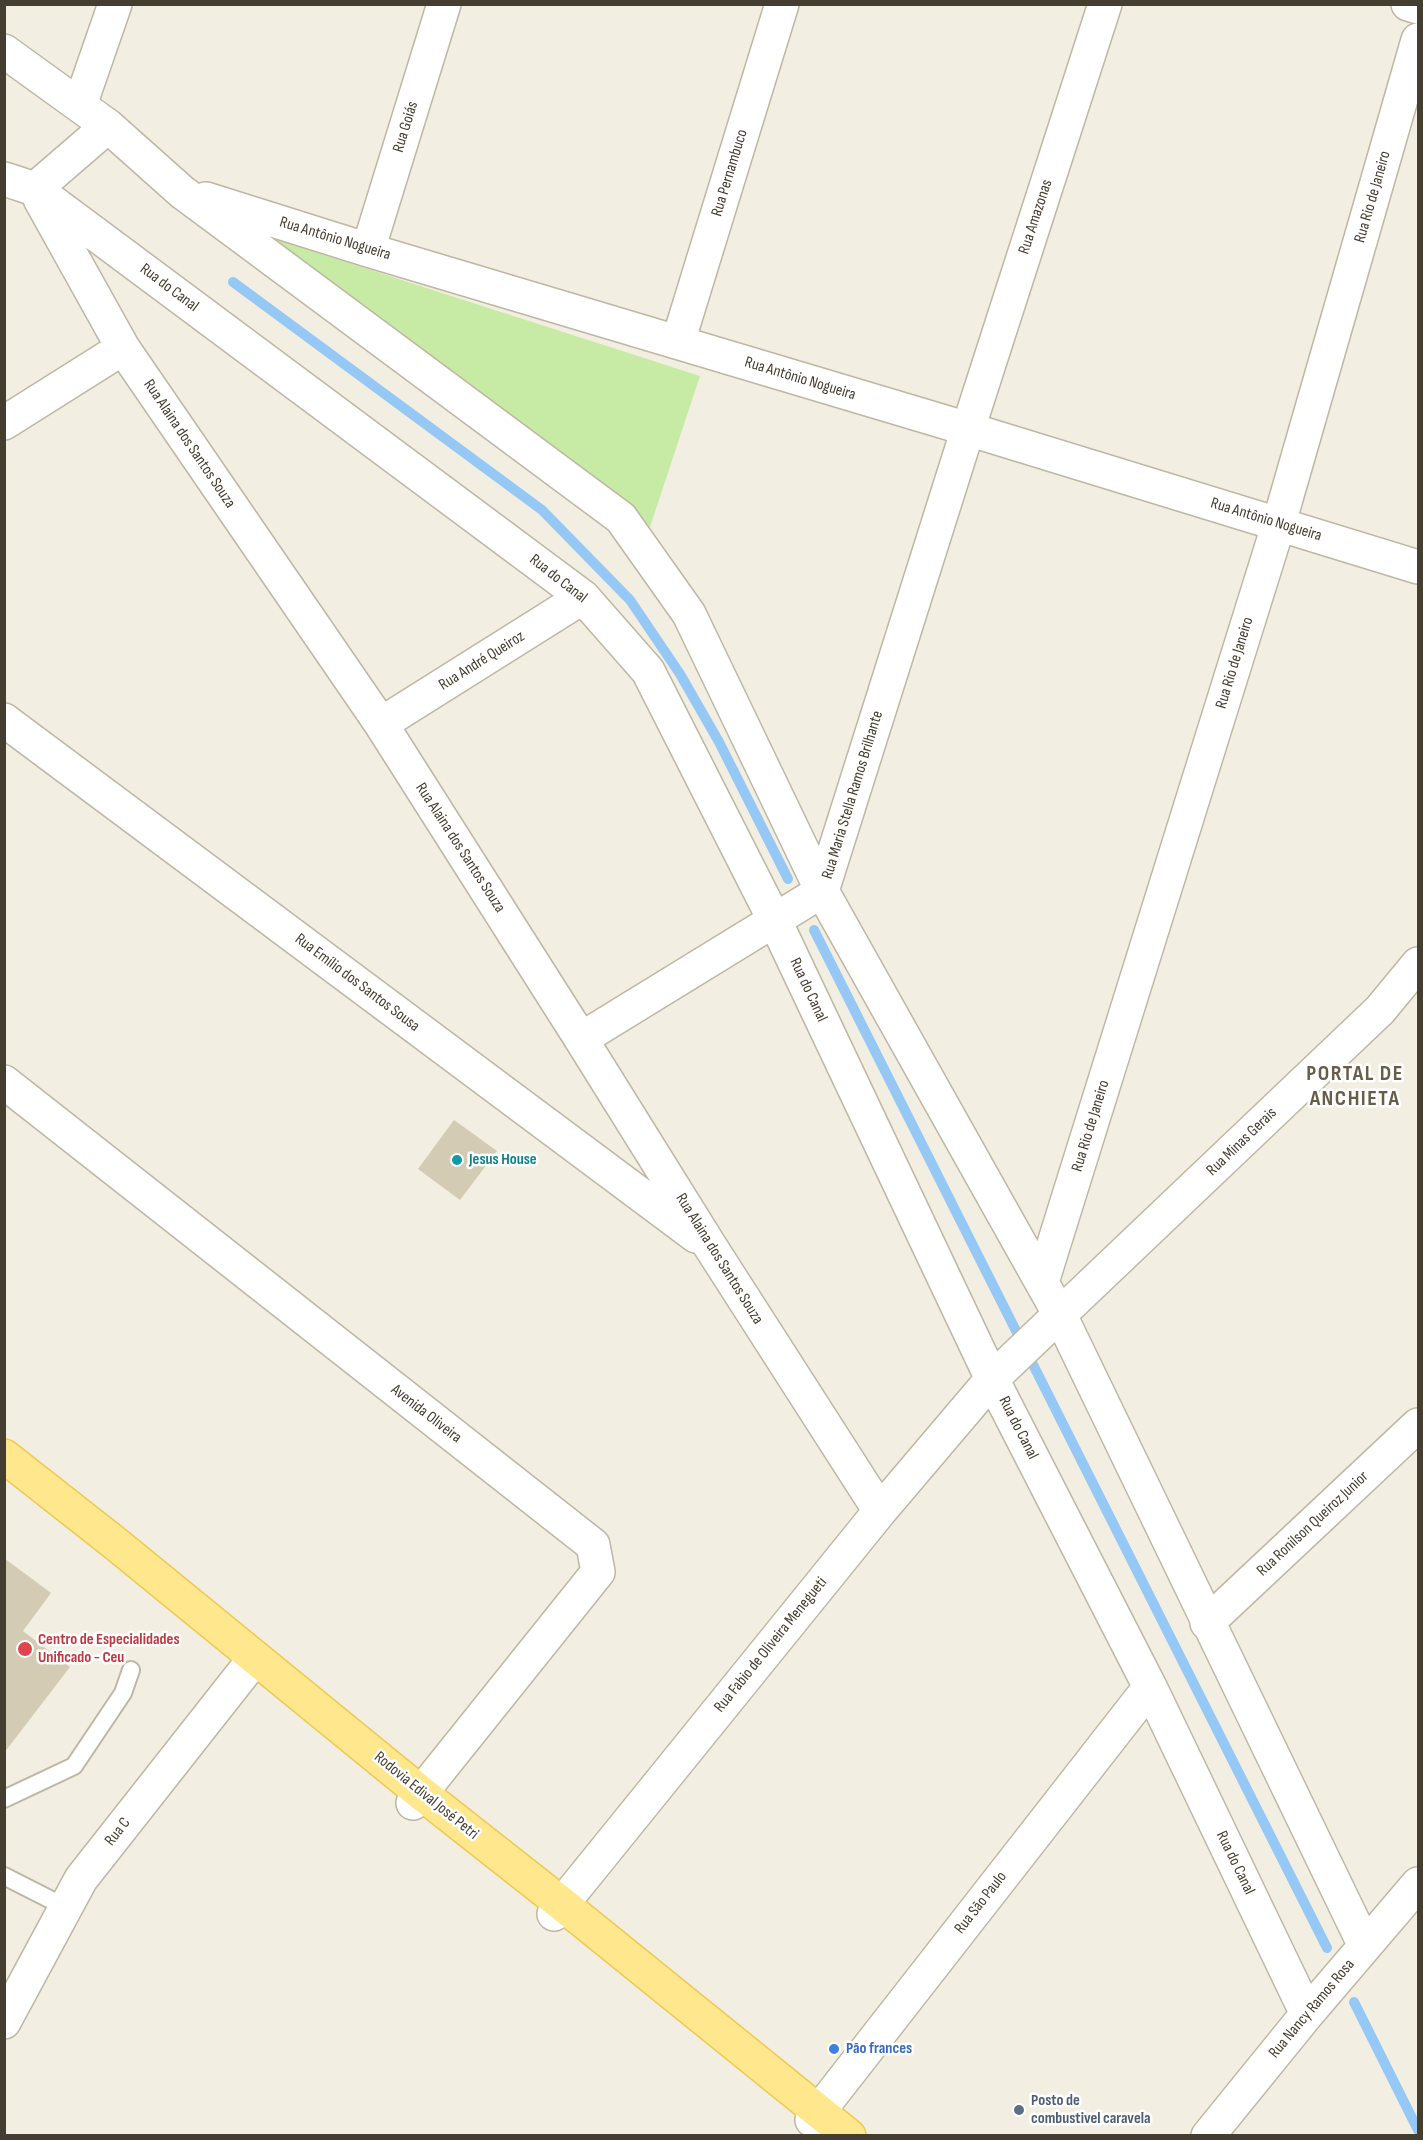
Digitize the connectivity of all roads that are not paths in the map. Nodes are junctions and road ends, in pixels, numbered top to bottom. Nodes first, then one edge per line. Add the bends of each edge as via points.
1 (115, 4) edge
2 (444, 4) edge
3 (782, 4) edge
4 (1105, 4) edge
5 (1408, 4) edge
6 (1419, 7) edge
7 (1419, 40) edge
8 (4, 51) edge
9 (80, 105) junction
10 (108, 126) junction
11 (20, 184) edge
12 (182, 192) junction
13 (368, 250) junction
14 (678, 342) junction
15 (123, 348) junction
16 (4, 423) edge
17 (968, 429) junction
18 (1279, 523) junction
19 (1419, 567) edge
20 (584, 597) junction
21 (9, 721) edge
22 (381, 724) junction
23 (822, 891) junction
24 (775, 921) junction
25 (1419, 964) edge
26 (581, 1038) junction
27 (4, 1082) edge
28 (710, 1246) junction
29 (1042, 1282) junction
30 (1054, 1320) junction
31 (1002, 1370) junction
32 (1419, 1425) edge
33 (4, 1456) edge
34 (4, 1476) edge
35 (880, 1511) junction
36 (1208, 1623) junction
37 (251, 1664) junction
38 (131, 1670) dead end
39 (1150, 1687) junction
40 (417, 1798) junction
41 (4, 1799) edge
42 (4, 1876) edge
43 (1419, 1884) edge
44 (65, 1907) junction
45 (558, 1909) junction
46 (1365, 1947) junction
47 (1307, 2014) junction
48 (4, 2022) edge
49 (820, 2122) edge
50 (849, 2136) edge
51 (1208, 2136) edge

1 - 9 street
2 - 13 street, Rua Goiás
3 - 14 street, Rua Pernambuco
4 - 17 street, Rua Amazonas
5 - 6 street
7 - 18 street, Rua Rio de Janeiro
8 - 9 street
9 - 10 street
10 - 11 street
10 - 12 street
11 - 15 street, Rua Alaina dos Santos Souza
11 - 20 street, Rua do Canal
12 - 13 street, Rua Antônio Nogueira
12 - 23 street via 621,518 689,614
13 - 14 street, Rua Antônio Nogueira
14 - 17 street, Rua Antônio Nogueira
15 - 16 street
15 - 22 street, Rua Alaina dos Santos Souza
17 - 18 street, Rua Antônio Nogueira
17 - 23 street, Rua Maria Stella Ramos Brilhante
18 - 19 street, Rua Antônio Nogueira
18 - 29 street, Rua Rio de Janeiro
20 - 22 street, Rua André Queiroz
20 - 24 street, Rua do Canal via 648,671
21 - 28 street, Rua Emílio dos Santos Sousa
22 - 26 street, Rua Alaina dos Santos Souza
23 - 24 street, Rua Maria Stella Ramos Brilhante
23 - 29 street
24 - 26 street, Rua Maria Stella Ramos Brilhante
24 - 31 street, Rua do Canal
25 - 30 street, Rua Minas Gerais via 1380,1010
26 - 28 street, Rua Alaina dos Santos Souza
27 - 40 street, Avenida Oliveira via 593,1545 598,1572
28 - 35 street, Rua Alaina dos Santos Souza
29 - 30 street
30 - 31 street, Rua Minas Gerais
30 - 36 street
31 - 35 street, Rua Fabio de Oliveira Menegueti
31 - 39 street, Rua do Canal
32 - 36 street, Rua Ronilson Queiroz Junior
33 - 37 main road, Rodovia Edival José Petri via 125,1551
34 - 37 main road, Rodovia Edival José Petri
35 - 45 street, Rua Fabio de Oliveira Menegueti
36 - 46 street
37 - 40 main road, Rodovia Edival José Petri
37 - 44 street, Rua C via 81,1879
38 - 41 lane via 123,1693 74,1766
39 - 47 street, Rua do Canal
39 - 49 street, Rua São Paulo
40 - 45 main road, Rodovia Edival José Petri
42 - 44 lane
43 - 46 street, Rua Nancy Ramos Rosa
44 - 48 street, Rua C
45 - 49 main road, Rodovia Edival José Petri
46 - 47 street, Rua Nancy Ramos Rosa
47 - 51 street, Rua Nancy Ramos Rosa
49 - 50 main road, Rodovia Edival José Petri

